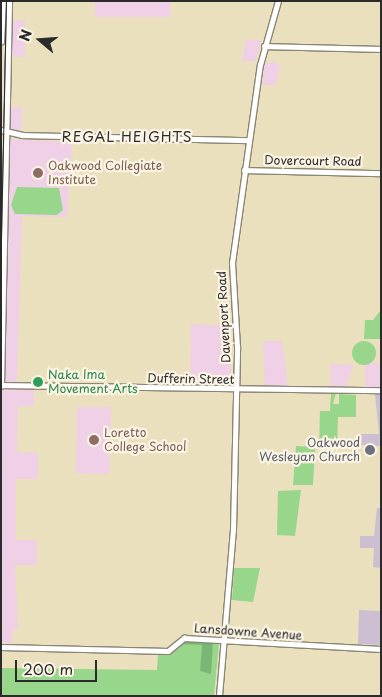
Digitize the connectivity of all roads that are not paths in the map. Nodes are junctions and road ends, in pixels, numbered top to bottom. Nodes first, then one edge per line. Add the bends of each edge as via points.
1 (3, 1) edge
2 (9, 1) edge
3 (278, 1) edge
4 (1, 42) edge
5 (264, 46) junction
6 (381, 49) edge
7 (3, 132) edge
8 (248, 140) junction
9 (244, 170) junction
10 (381, 173) edge
11 (1, 386) edge
12 (236, 389) junction
13 (381, 390) edge
14 (223, 641) junction
15 (1, 647) edge
16 (381, 649) edge
17 (219, 696) edge

1 - 4 street
2 - 7 street
3 - 5 street, Davenport Road
5 - 6 street
5 - 8 street, Davenport Road
7 - 8 street
7 - 11 street
8 - 9 street, Davenport Road
9 - 10 street, Dovercourt Road
9 - 12 street, Davenport Road via 232,269
11 - 12 street, Dufferin Street
12 - 13 street, Dufferin Street
12 - 14 street, Davenport Road via 232,538
14 - 15 street, Lansdowne Avenue via 180,638 166,651
14 - 16 street, Lansdowne Avenue
14 - 17 street, Davenport Road

